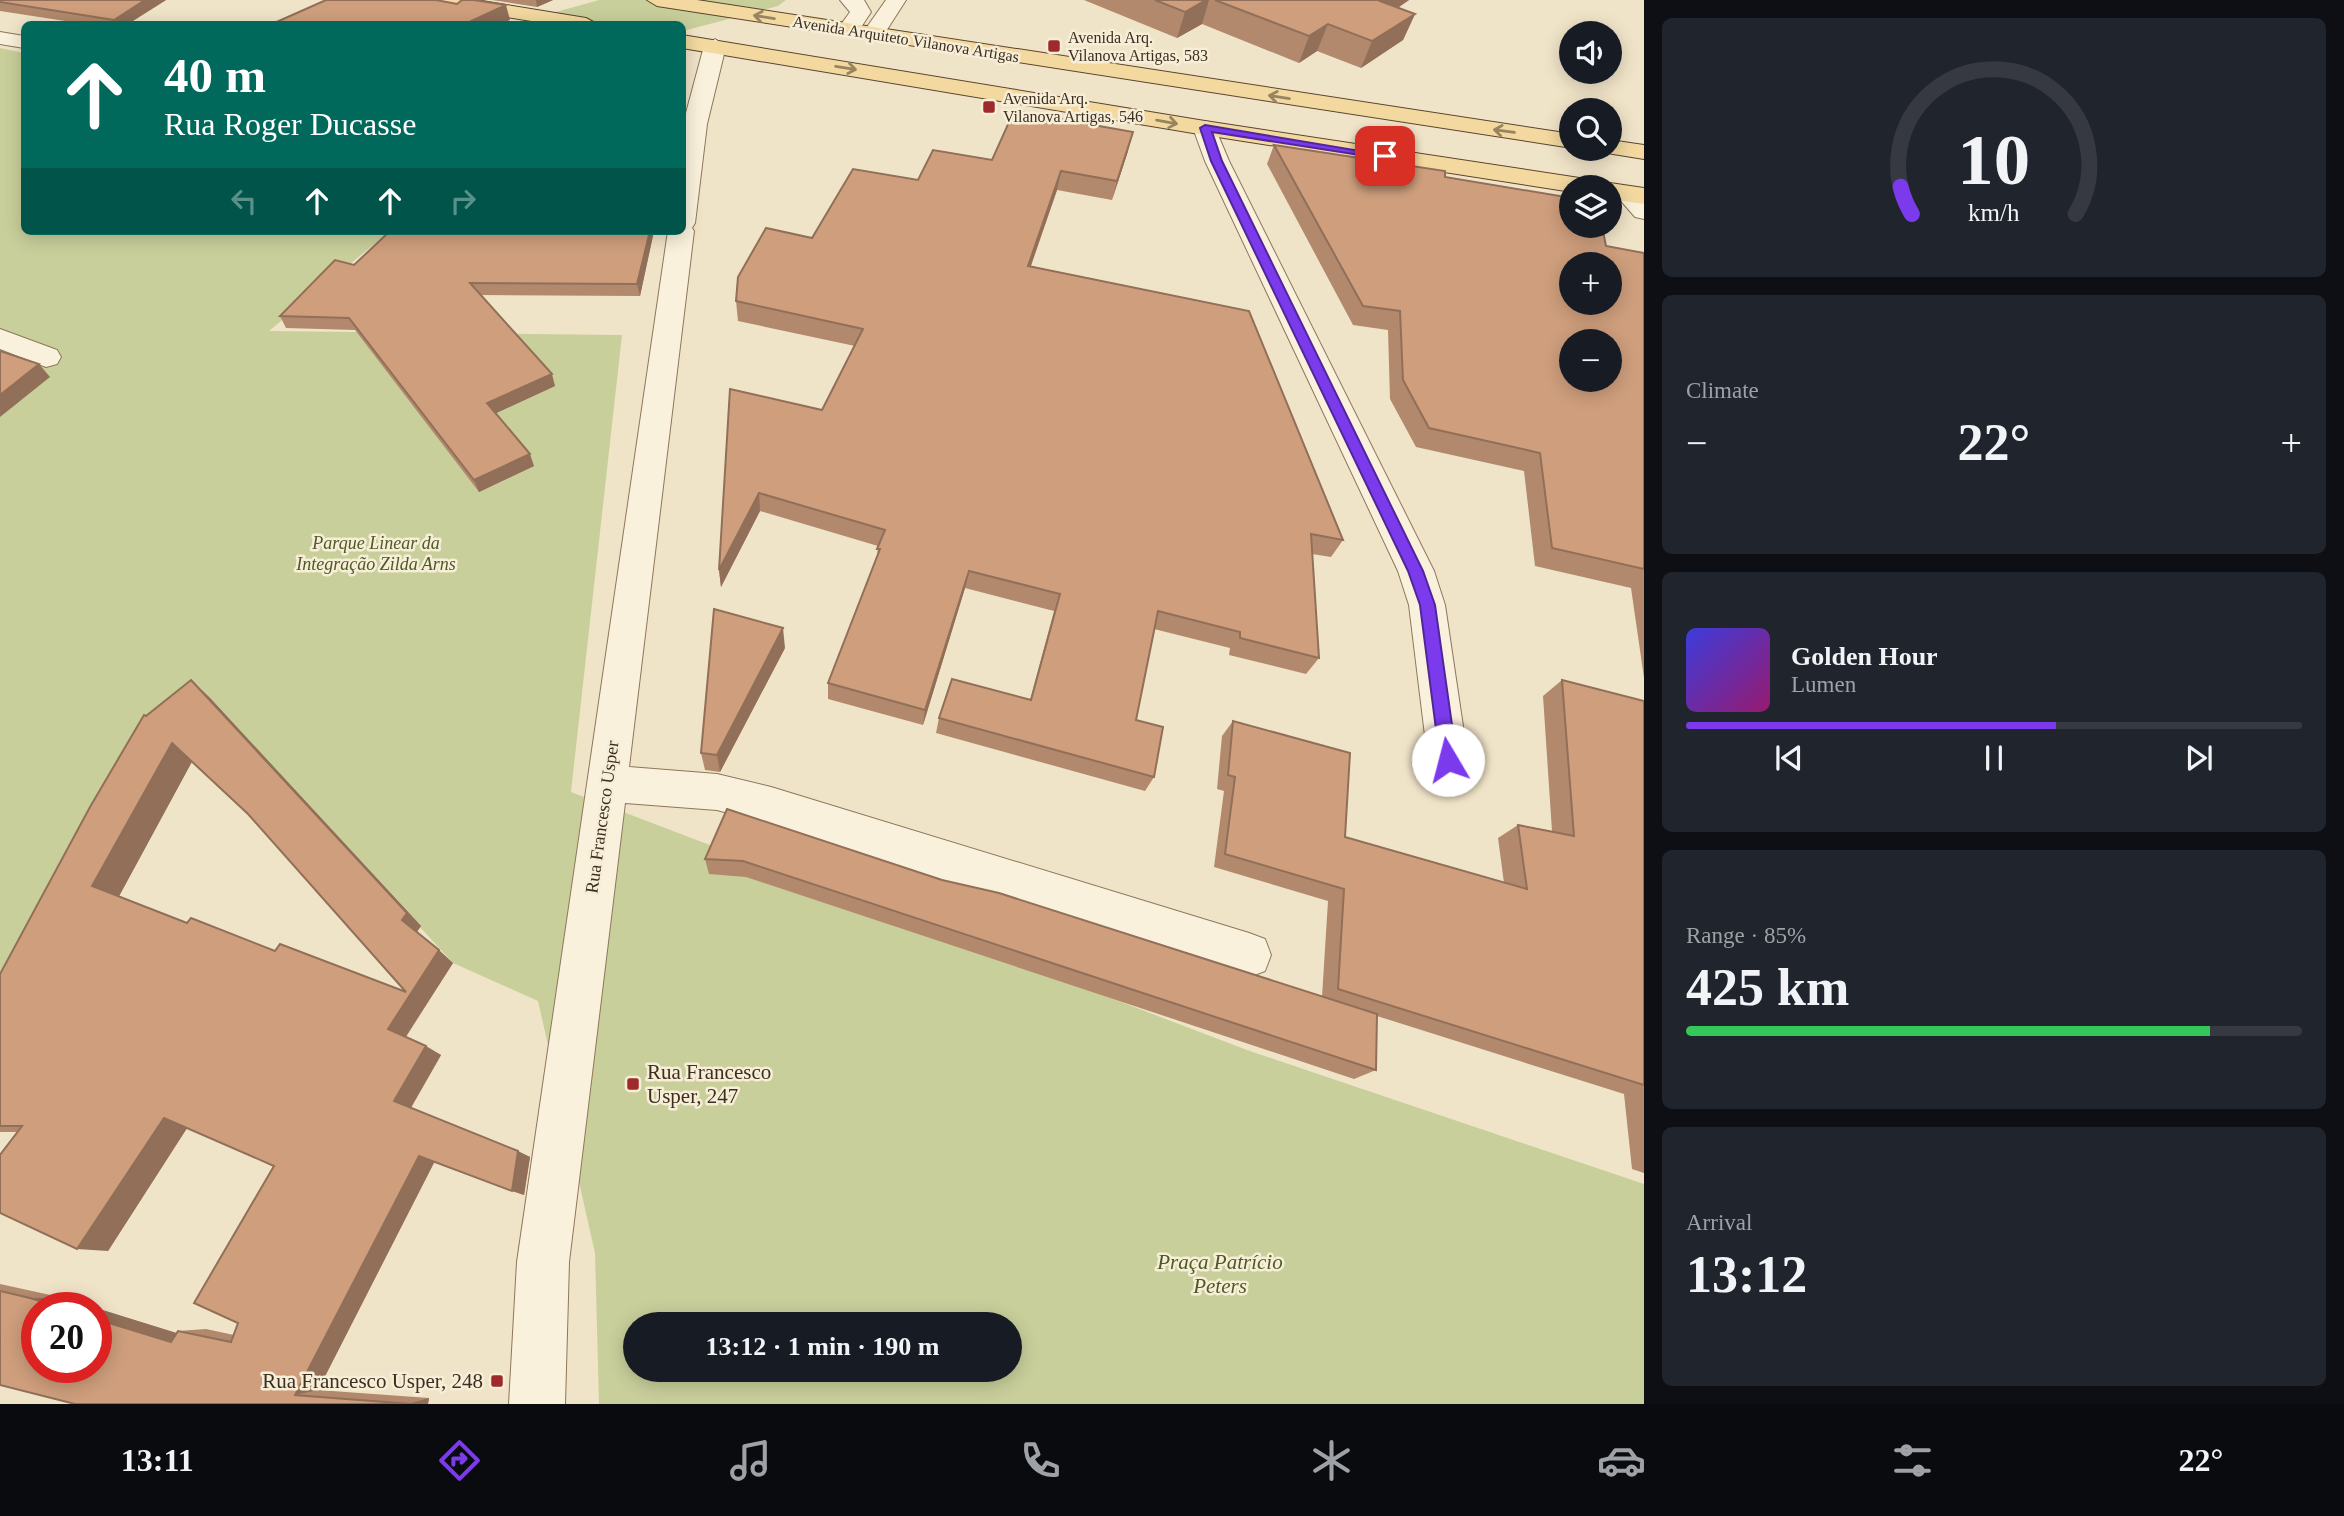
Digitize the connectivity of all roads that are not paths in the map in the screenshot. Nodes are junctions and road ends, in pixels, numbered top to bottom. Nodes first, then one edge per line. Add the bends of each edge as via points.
1 (438, 0) edge
2 (657, 0) edge
3 (850, 0) edge
4 (895, 0) edge
5 (568, 21) edge
6 (848, 30) junction
7 (873, 34) junction
8 (0, 38) edge
9 (21, 42) edge
10 (686, 42) edge
11 (715, 46) junction
12 (1459, 124) junction
13 (1205, 128) junction
14 (1559, 139) edge
15 (1622, 149) edge
16 (1644, 152) edge
17 (1462, 168) junction
18 (1559, 183) edge
19 (686, 193) edge
20 (680, 235) edge
21 (0, 338) edge
22 (46, 357) dead end
23 (1448, 760) dead end
24 (606, 783) junction
25 (1249, 955) dead end
26 (537, 1404) edge

1 - 5 main road
6 -> 2 main road, Avenida Arquiteto Vilanova Artigas
3 - 6 street via 861,12
4 - 7 street
6 - 7 main road, Avenida Arquiteto Vilanova Artigas
12 -> 7 main road, Avenida Arquiteto Vilanova Artigas
8 - 9 street
10 - 11 main road
11 -> 13 main road
11 - 19 street via 695,124
14 -> 12 main road, Avenida Arquiteto Vilanova Artigas
12 - 17 main road
13 - 17 main road
13 - 23 street via 1399,535 1427,605
15 - 16 main road
17 - 18 main road
20 - 24 street, Rua Francesco Usper
21 - 22 street
24 - 25 street via 717,792 772,806
24 - 26 street, Rua Francesco Usper via 543,1262

